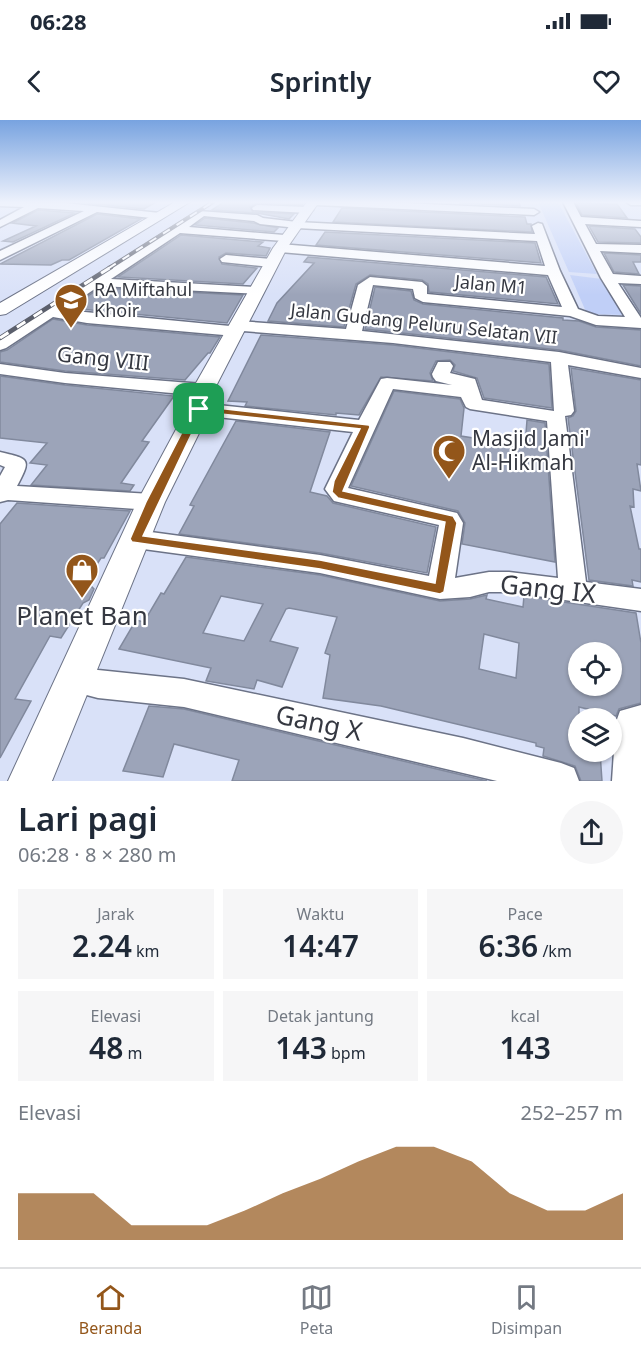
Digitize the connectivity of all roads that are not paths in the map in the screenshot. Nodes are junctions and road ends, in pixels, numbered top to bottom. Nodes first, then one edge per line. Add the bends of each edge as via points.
1 (47, 233) edge
2 (131, 233) edge
3 (171, 233) edge
4 (283, 233) edge
5 (292, 233) edge
6 (330, 233) edge
7 (427, 233) edge
8 (541, 233) edge
9 (584, 233) edge
10 (542, 238) junction
11 (591, 247) junction
12 (641, 249) edge
13 (0, 256) edge
14 (226, 259) dead end
15 (554, 271) junction
16 (608, 278) junction
17 (641, 280) edge
18 (97, 282) junction
19 (255, 291) junction
20 (0, 310) edge
21 (48, 312) junction
22 (572, 312) junction
23 (639, 323) edge
24 (237, 329) junction
25 (353, 334) junction
26 (0, 345) edge
27 (559, 357) junction
28 (444, 366) dead end
29 (0, 369) edge
30 (641, 373) edge
31 (469, 392) junction
32 (201, 400) junction
33 (564, 411) dead end
34 (365, 427) junction
35 (0, 458) edge
36 (1, 494) edge
37 (151, 502) junction
38 (136, 539) junction
39 (440, 589) junction
40 (573, 591) junction
41 (641, 600) edge
42 (75, 679) junction
43 (641, 720) edge
44 (30, 781) edge
45 (561, 781) edge
46 (630, 781) edge

1 - 13 street
2 - 20 street
3 - 18 street
4 - 14 street
5 - 19 street
6 - 15 street
7 - 10 street
8 - 10 street
9 - 11 street
10 - 15 street
11 - 12 street
11 - 16 street
15 - 22 street
16 - 17 street
16 - 23 street
18 - 19 street
18 - 21 street
19 - 24 street
21 - 24 street, Jalan Gudang Peluru Selatan VII
21 - 26 street
22 - 23 street via 596,320
22 - 25 street, Jalan M1 via 423,298 417,285 365,283
24 - 25 street, Jalan Gudang Peluru Selatan VII
24 - 32 street
25 - 27 street, Jalan Gudang Peluru Selatan VII
27 - 30 street, Jalan Gudang Peluru Selatan VII
27 - 33 street
28 - 31 street via 442,377 469,383
29 - 32 street, Gang VIII
31 - 34 street via 389,382
31 - 40 street via 477,405 556,417
32 - 34 street, Gang VIII
32 - 37 street
34 - 39 street via 337,492 449,519
35 - 36 street via 16,463
36 - 37 street
37 - 38 street
38 - 39 street, Gang IX via 320,564
38 - 42 street
39 - 40 street, Gang IX via 509,582
40 - 41 street, Gang IX
42 - 44 street
42 - 45 street, Gang X via 184,693 464,755
43 - 46 street via 632,722

